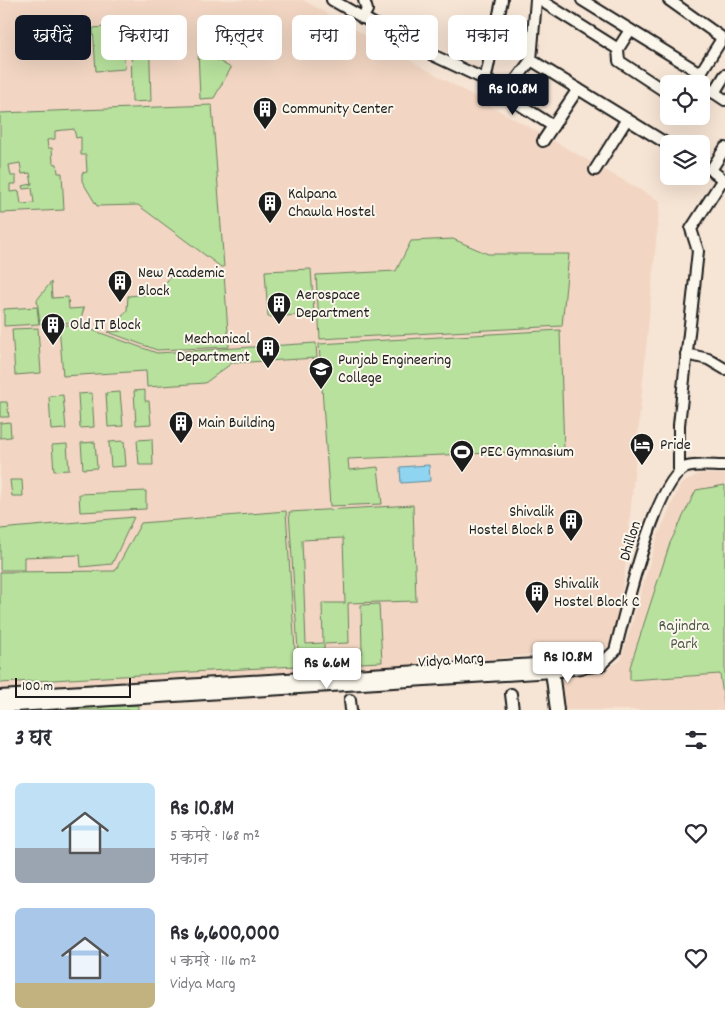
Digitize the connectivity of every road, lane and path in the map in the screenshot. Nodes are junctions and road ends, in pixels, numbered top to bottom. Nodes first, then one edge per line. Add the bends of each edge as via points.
1 (332, 0) edge
2 (374, 0) edge
3 (502, 0) edge
4 (538, 0) edge
5 (582, 0) edge
6 (668, 0) edge
7 (365, 9) edge
8 (630, 30) junction
9 (618, 49) junction
10 (531, 60) junction
11 (690, 75) edge
12 (701, 75) edge
13 (725, 75) edge
14 (485, 81) junction
15 (513, 84) junction
16 (660, 88) edge
17 (578, 89) junction
18 (710, 90) edge
19 (714, 93) junction
20 (725, 100) edge
21 (627, 120) junction
22 (553, 126) junction
23 (660, 140) edge
24 (543, 142) dead end
25 (725, 148) edge
26 (595, 170) dead end
27 (711, 170) joint
28 (724, 180) edge
29 (686, 354) junction
30 (725, 369) edge
31 (725, 466) edge
32 (679, 472) junction
33 (601, 664) joint
34 (552, 667) junction
35 (511, 694) dead end
36 (0, 697) edge
37 (53, 702) edge
38 (0, 706) edge
39 (513, 710) edge
40 (558, 710) edge

1 - 7 street
2 - 7 street
3 - 14 street
4 - 9 street
4 - 10 street
5 - 8 street
6 - 12 street via 721,37
7 - 14 street
8 - 9 street
8 - 11 street
9 - 16 street via 617,57 622,64
10 - 15 street
10 - 17 street
13 - 19 street
14 - 15 street via 501,87
15 - 22 street via 511,94 514,101
17 - 21 street
17 - 22 street
18 - 19 street
19 - 20 street
21 - 23 street
21 - 26 street
22 - 24 street
25 - 27 street
27 - 28 street
28 - 29 street via 691,230 698,251
29 - 30 street via 708,359
29 - 32 street via 679,425
31 - 32 street via 687,467
32 - 33 street, Dhillon via 660,499 646,537 615,651
33 - 34 main road, Vidya Marg
34 - 37 main road, Vidya Marg
34 - 40 main road
35 - 39 street
36 - 37 main road, Vidya Marg
37 - 38 main road, Vidya Marg

